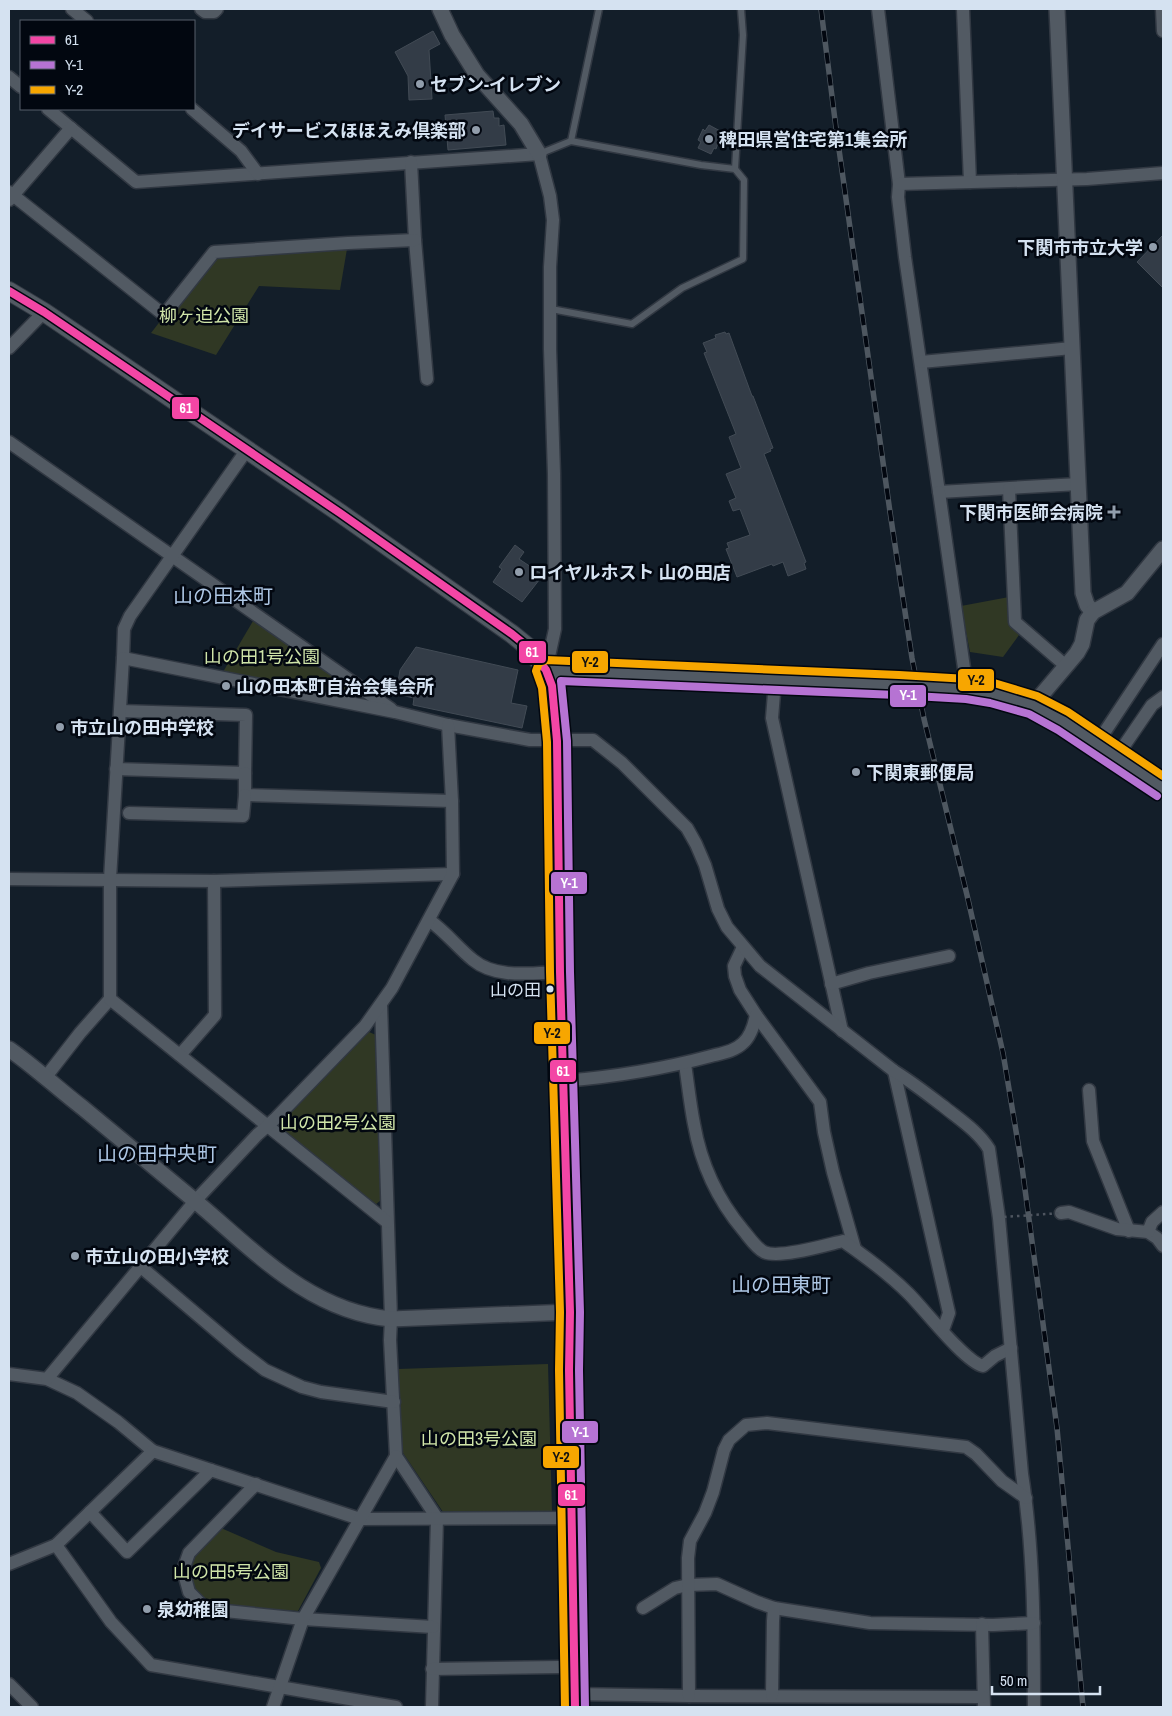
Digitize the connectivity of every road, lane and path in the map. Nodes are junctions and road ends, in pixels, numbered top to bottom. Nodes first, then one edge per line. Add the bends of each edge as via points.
1 (201, 9) edge
2 (217, 9) edge
3 (440, 9) edge
4 (599, 9) edge
5 (741, 9) edge
6 (878, 9) edge
7 (963, 9) edge
8 (1057, 9) edge
9 (1162, 9) edge
10 (76, 10) edge
11 (86, 20) edge
12 (1163, 31) edge
13 (9, 76) edge
14 (20, 86) edge
15 (49, 110) edge
16 (193, 110) edge
17 (71, 128) junction
18 (571, 141) junction
19 (539, 154) junction
20 (411, 162) junction
21 (735, 169) junction
22 (1163, 173) edge
23 (258, 174) junction
24 (1065, 179) junction
25 (970, 182) junction
26 (899, 184) junction
27 (10, 196) edge
28 (415, 240) junction
29 (9, 291) edge
30 (551, 309) junction
31 (44, 312) junction
32 (9, 348) edge
33 (1072, 348) junction
34 (920, 362) junction
35 (427, 379) dead end
36 (9, 442) edge
37 (246, 451) junction
38 (1079, 484) junction
39 (1009, 489) junction
40 (939, 492) junction
41 (1163, 549) edge
42 (171, 556) junction
43 (1093, 612) junction
44 (1163, 644) edge
45 (123, 658) junction
46 (1066, 666) junction
47 (546, 670) junction
48 (775, 681) junction
49 (963, 689) junction
50 (1163, 697) edge
51 (1033, 705) junction
52 (121, 710) junction
53 (395, 712) junction
54 (448, 725) junction
55 (1106, 730) dead end
56 (557, 741) junction
57 (1117, 756) junction
58 (116, 770) junction
59 (245, 773) junction
60 (1163, 788) edge
61 (245, 795) junction
62 (452, 801) junction
63 (129, 813) dead end
64 (453, 874) junction
65 (9, 879) edge
66 (110, 879) junction
67 (214, 881) junction
68 (430, 920) junction
69 (743, 947) junction
70 (949, 956) dead end
71 (560, 972) junction
72 (831, 984) junction
73 (110, 998) junction
74 (381, 1004) junction
75 (756, 1016) junction
76 (842, 1031) junction
77 (9, 1049) edge
78 (180, 1055) junction
79 (685, 1064) junction
80 (894, 1071) junction
81 (46, 1078) junction
82 (563, 1081) junction
83 (1089, 1090) dead end
84 (267, 1126) junction
85 (195, 1201) junction
86 (1163, 1212) edge
87 (1061, 1213) joint
88 (1001, 1217) junction
89 (387, 1222) junction
90 (1130, 1231) junction
91 (1148, 1232) junction
92 (1163, 1246) edge
93 (855, 1249) junction
94 (141, 1267) junction
95 (570, 1312) junction
96 (391, 1319) junction
97 (943, 1330) junction
98 (1011, 1348) junction
99 (9, 1374) edge
100 (47, 1379) junction
101 (394, 1402) junction
102 (153, 1451) junction
103 (396, 1456) junction
104 (211, 1470) junction
105 (256, 1484) junction
106 (1026, 1498) junction
107 (90, 1512) junction
108 (437, 1518) junction
109 (572, 1518) junction
110 (360, 1519) junction
111 (56, 1545) junction
112 (9, 1564) edge
113 (688, 1585) junction
114 (643, 1608) dead end
115 (774, 1608) junction
116 (303, 1619) junction
117 (1034, 1623) junction
118 (982, 1624) junction
119 (433, 1627) junction
120 (559, 1667) dead end
121 (432, 1669) junction
122 (9, 1684) edge
123 (279, 1688) junction
124 (690, 1696) junction
125 (772, 1696) junction
126 (575, 1701) edge
127 (816, 1701) edge
128 (984, 1702) edge
129 (32, 1707) edge
130 (274, 1707) edge
131 (396, 1707) edge
132 (432, 1707) edge
133 (1034, 1707) edge

1 - 2 street via 205,12
3 - 19 street via 477,75 521,124
4 - 18 lane
5 - 21 lane via 743,35
6 - 26 street
7 - 25 street
8 - 24 street
9 - 12 street
10 - 11 street
13 - 14 street
15 - 17 street
16 - 23 street via 241,152
17 - 23 street via 136,182
17 - 27 street
18 - 19 lane
18 - 21 lane via 700,166
19 - 20 street
19 - 30 street via 553,220
20 - 23 street
20 - 28 street
21 - 30 lane via 744,180 743,259 682,288 632,324
22 - 24 street
24 - 25 street
24 - 33 street
25 - 26 street
26 - 34 street via 899,207
27 - 28 street via 164,315 214,252
28 - 35 street
29 - 31 main road
30 - 47 street via 555,629
31 - 32 street
31 - 37 main road
33 - 34 street
33 - 38 street
34 - 40 street
36 - 42 street
37 - 42 street
37 - 47 main road via 512,634 528,647
38 - 39 street
38 - 43 street via 1083,592
39 - 40 street
39 - 46 street via 1015,622
40 - 49 street
41 - 43 street via 1127,594
42 - 45 street via 130,616 124,629
42 - 53 street
43 - 46 street via 1077,654
44 - 55 street
45 - 52 street
45 - 53 street
46 - 51 street
47 - 48 main road
47 - 56 street via 552,686
48 - 49 main road, bridge
48 - 72 street via 772,718
49 - 51 main road via 992,693
50 - 57 street via 1152,706
51 - 57 main road
52 - 58 street
52 - 59 street via 246,715
53 - 54 street
54 - 56 street via 530,740
54 - 62 street
56 - 69 street via 593,740 622,763 678,818 696,844 727,927
56 - 71 street
57 - 60 main road
58 - 59 street
58 - 66 street
59 - 61 street
61 - 62 street
61 - 63 street via 243,816
62 - 64 street
64 - 67 street
64 - 68 street
65 - 66 street
66 - 67 street
66 - 73 street
67 - 78 street via 215,1015
68 - 71 street via 483,968 502,973
68 - 74 street
69 - 75 street via 734,972 740,990
69 - 76 street via 760,966
70 - 72 street
71 - 82 street
72 - 76 street
73 - 78 street
73 - 81 street
74 - 84 street via 365,1026
74 - 89 street
75 - 79 street via 749,1036 739,1047
75 - 93 street via 820,1102 833,1172
76 - 80 street
77 - 81 street
78 - 84 street
79 - 82 street
79 - 93 street via 693,1124 709,1177 731,1214 759,1248 771,1254 843,1241
80 - 88 street via 984,1140 989,1149
80 - 97 street via 949,1314
81 - 85 street
82 - 95 street
83 - 90 street via 1093,1141
84 - 85 street
84 - 89 street
85 - 94 street
85 - 96 street via 297,1286 342,1309
86 - 91 street via 1152,1222
87 - 88 path, bridge
87 - 90 street via 1069,1212
88 - 98 street
89 - 96 street
90 - 91 street
91 - 92 street
93 - 97 street via 897,1283
94 - 100 street
94 - 101 street via 265,1370 321,1392
95 - 96 street
95 - 109 street
96 - 101 street
97 - 98 street via 978,1365 983,1366
98 - 106 street
99 - 100 street
100 - 102 street via 77,1393
101 - 103 street
102 - 104 street
102 - 107 street
103 - 108 street
103 - 110 street
104 - 105 street
104 - 107 street via 127,1552
105 - 110 street
105 - 116 street via 189,1553 184,1570 189,1592 206,1609
106 - 113 street via 1002,1482 966,1447 767,1423 746,1425 729,1440 724,1450 713,1492 690,1541
106 - 117 street
107 - 111 street
108 - 109 street
108 - 110 street
108 - 119 street
109 - 126 street
110 - 116 street
111 - 112 street
111 - 123 street via 111,1622 150,1664
113 - 114 street via 675,1588
113 - 115 street via 717,1584
113 - 124 street
115 - 118 street via 870,1623
115 - 125 street
116 - 119 street
116 - 123 street
117 - 118 street
117 - 133 street
118 - 128 street
119 - 121 street
120 - 121 street
121 - 132 street
122 - 129 street
123 - 130 street
123 - 131 street
124 - 125 street
124 - 126 street
125 - 127 street
127 - 128 street

